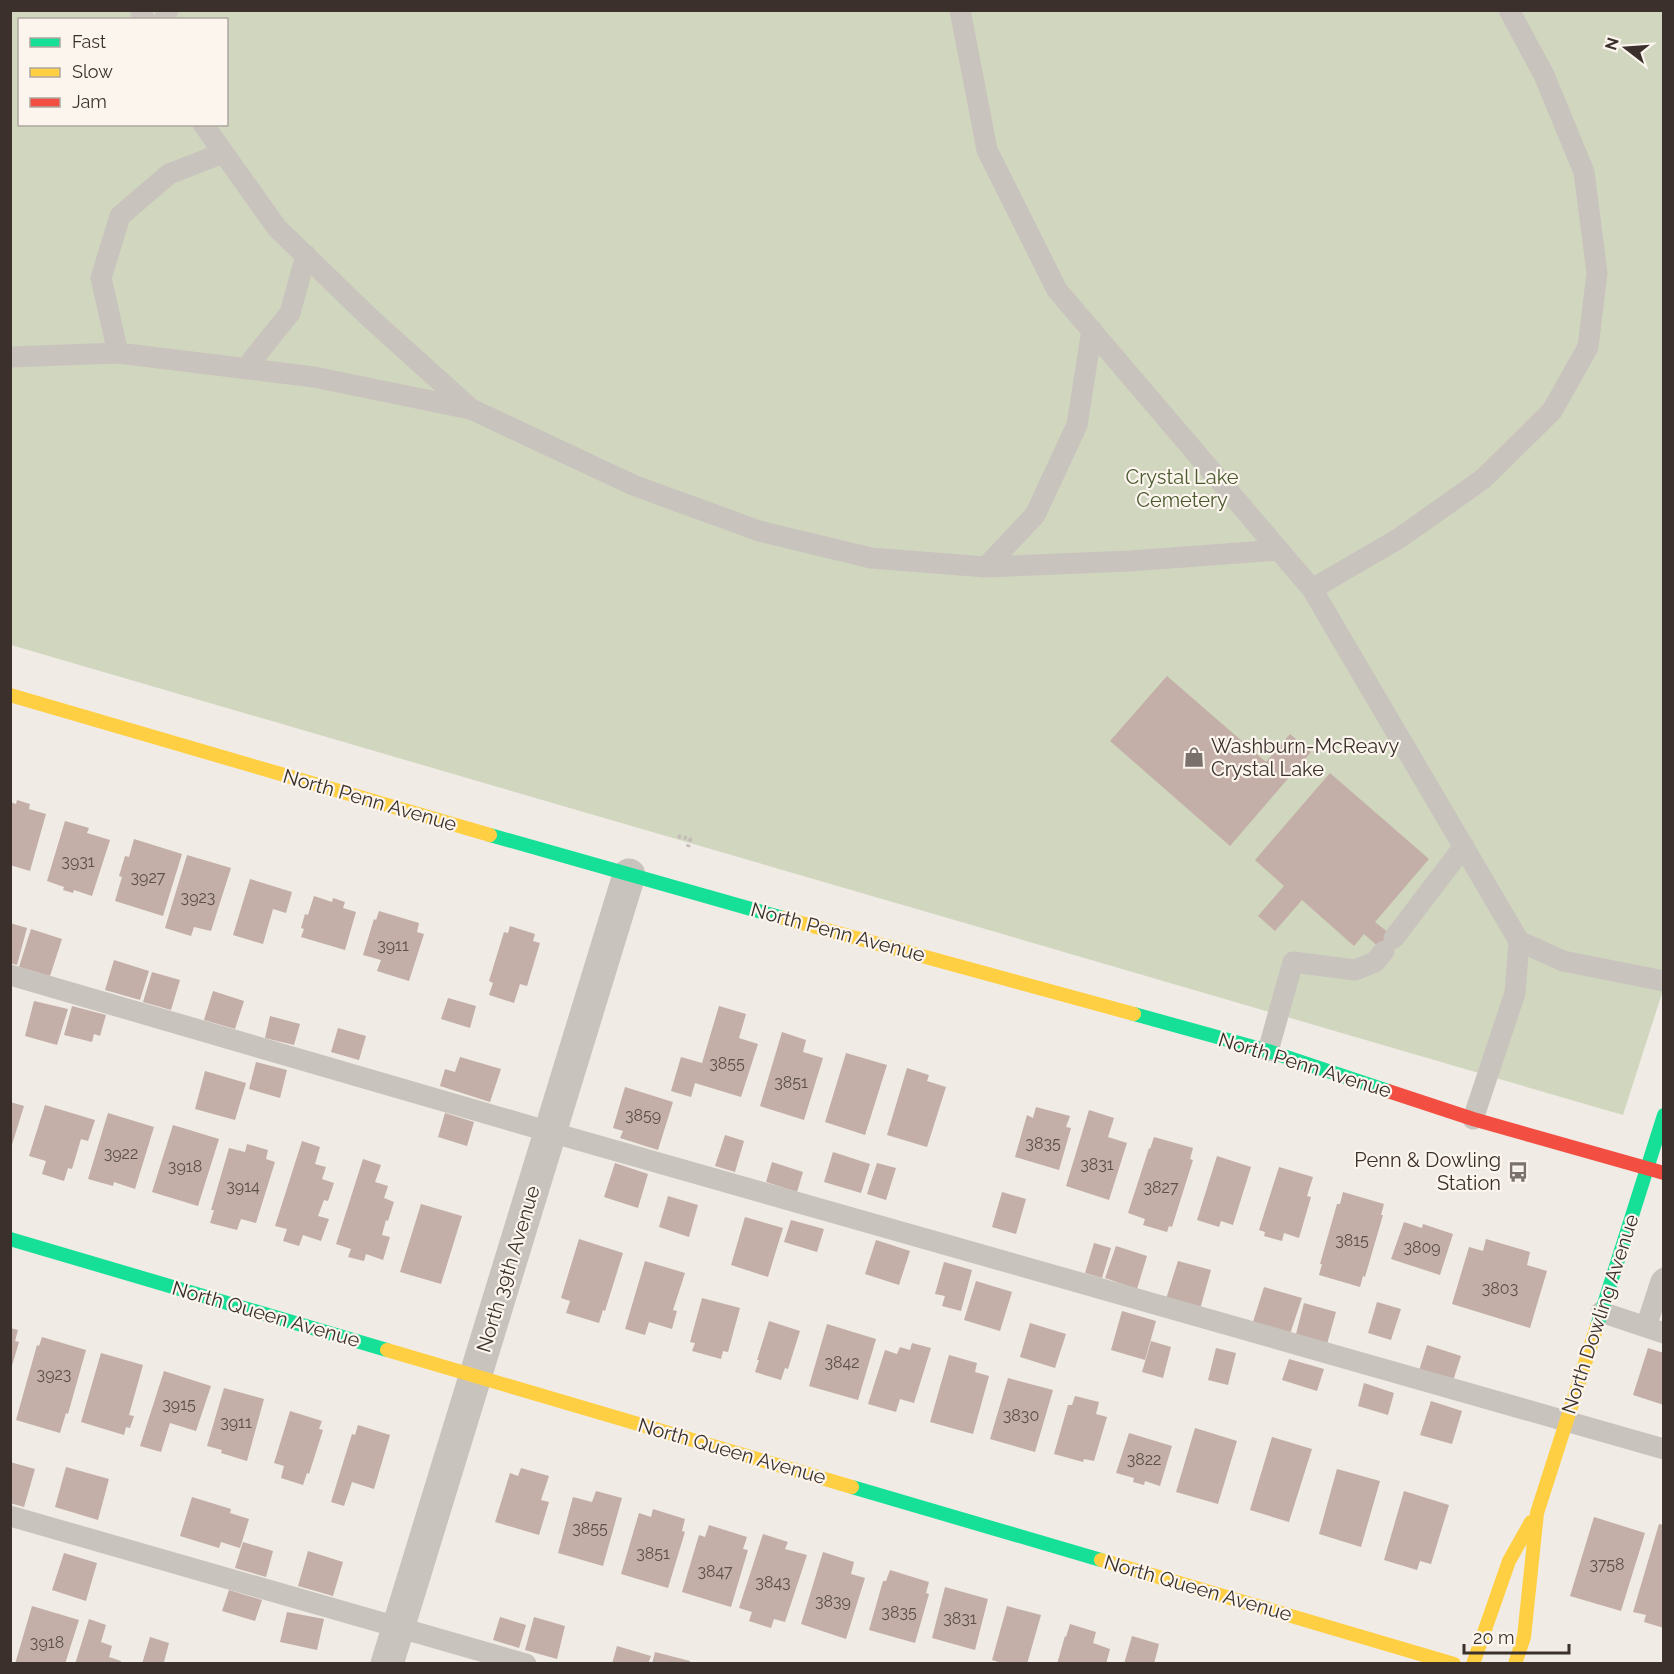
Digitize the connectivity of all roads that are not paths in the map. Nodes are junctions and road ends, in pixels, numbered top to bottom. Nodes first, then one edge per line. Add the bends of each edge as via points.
1 (960, 10) edge
2 (1509, 10) edge
3 (204, 126) edge
4 (223, 153) junction
5 (306, 255) junction
6 (1092, 330) junction
7 (118, 353) junction
8 (10, 357) edge
9 (245, 369) junction
10 (471, 409) junction
11 (1279, 550) junction
12 (986, 567) junction
13 (1312, 589) junction
14 (10, 695) edge
15 (1464, 846) junction
16 (628, 875) junction
17 (1519, 941) junction
18 (10, 975) edge
19 (1664, 981) edge
20 (1268, 1051) junction
21 (1664, 1115) edge
22 (1473, 1119) junction
23 (550, 1132) junction
24 (1647, 1168) junction
25 (1664, 1173) edge
26 (10, 1239) edge
27 (1664, 1278) edge
28 (1601, 1312) junction
29 (1654, 1330) edge
30 (476, 1375) junction
31 (1565, 1420) junction
32 (1664, 1449) edge
33 (1537, 1513) junction
34 (10, 1516) edge
35 (398, 1628) junction
36 (387, 1664) edge
37 (526, 1664) edge
38 (1454, 1664) edge
39 (1473, 1664) edge
40 (1515, 1664) edge

1 - 6 lane via 987,150 1057,290
2 - 13 lane via 1544,75 1584,172 1597,273 1588,348 1552,411 1483,478 1398,539
3 - 4 lane
4 - 5 lane via 277,228
4 - 7 lane via 169,174 120,216 101,278
5 - 9 lane via 290,313
5 - 10 lane
6 - 11 lane
6 - 12 lane via 1077,425 1035,515
7 - 8 lane
7 - 9 lane
9 - 10 lane via 314,377
10 - 12 lane via 633,485 759,531 871,558
11 - 12 lane
11 - 13 lane
13 - 15 lane
14 - 16 street, North Penn Avenue
15 - 17 lane
15 - 20 lane via 1375,962 1355,970 1293,962
16 - 20 street, North Penn Avenue
16 - 23 street, North 39th Avenue
17 - 19 lane via 1563,960
17 - 22 lane via 1515,993
18 - 23 lane
20 - 22 street, North Penn Avenue
21 - 24 street, North Dowling Avenue
22 - 24 street, North Penn Avenue
23 - 30 street, North 39th Avenue
23 - 31 lane
24 - 25 street, North Penn Avenue
24 - 28 street, North Dowling Avenue
26 - 30 street, North Queen Avenue
27 - 29 lane
28 - 29 lane
28 - 31 street, North Dowling Avenue
30 - 35 street, North 39th Avenue
30 - 38 street, North Queen Avenue
31 - 32 lane
31 - 33 street, North Dowling Avenue
33 - 39 street, North Dowling Avenue via 1509,1561
33 - 40 street, North Dowling Avenue via 1524,1637
34 - 35 lane
35 - 36 street, North 39th Avenue
35 - 37 lane

